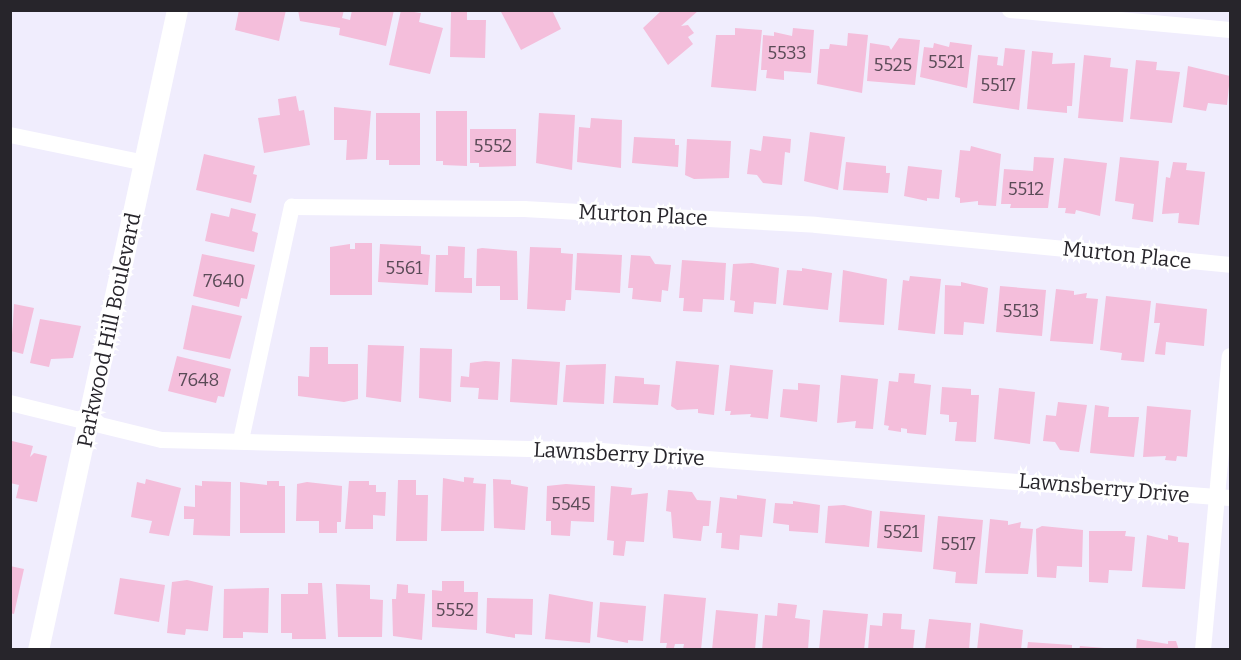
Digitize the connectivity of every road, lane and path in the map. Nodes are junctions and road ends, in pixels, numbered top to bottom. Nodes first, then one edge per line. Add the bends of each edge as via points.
1 (177, 10) edge
2 (1010, 10) edge
3 (1230, 30) edge
4 (10, 135) edge
5 (145, 163) junction
6 (1230, 265) edge
7 (1230, 356) edge
8 (10, 403) edge
9 (90, 420) junction
10 (241, 440) junction
11 (1224, 498) edge
12 (38, 650) edge
13 (1203, 650) edge

1 - 5 street, Parkwood Hill Boulevard
2 - 3 street
4 - 5 street
5 - 9 street, Parkwood Hill Boulevard
6 - 10 street, Murton Place via 816,225 524,209 292,207
7 - 11 street
8 - 9 street, Lawnsberry Drive
9 - 10 street, Lawnsberry Drive via 162,440
9 - 12 street, Parkwood Hill Boulevard
10 - 11 street, Lawnsberry Drive via 601,451
11 - 13 street

